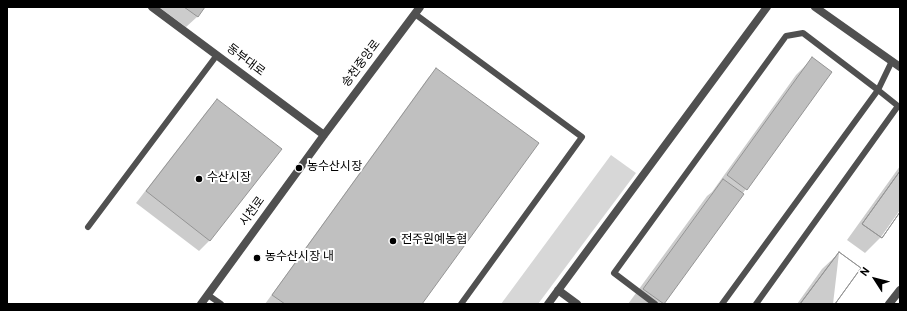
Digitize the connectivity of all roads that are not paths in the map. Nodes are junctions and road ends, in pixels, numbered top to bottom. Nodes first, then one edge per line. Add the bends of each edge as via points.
1 (152, 7) edge
2 (767, 7) edge
3 (815, 7) edge
4 (417, 10) edge
5 (216, 55) junction
6 (892, 61) junction
7 (900, 67) edge
8 (878, 90) junction
9 (324, 135) junction
10 (88, 227) dead end
11 (558, 290) junction
12 (900, 290) edge
13 (208, 295) junction
14 (201, 304) edge
15 (221, 304) edge
16 (461, 304) edge
17 (548, 304) edge
18 (577, 304) edge
19 (655, 304) edge
20 (722, 304) edge
21 (756, 304) edge
22 (889, 304) edge

1 - 5 street, 동부대로
2 - 11 street
3 - 6 street
4 - 9 street, 송천중앙로
4 - 16 lane via 582,138
5 - 9 street, 동부대로
5 - 10 lane
6 - 7 street
6 - 8 lane
8 - 19 lane via 802,33 786,36 614,273
8 - 20 lane
8 - 21 lane via 898,106
9 - 13 street, 시천로
11 - 17 street
11 - 18 street
12 - 22 street
13 - 14 street, 시천로
13 - 15 lane

